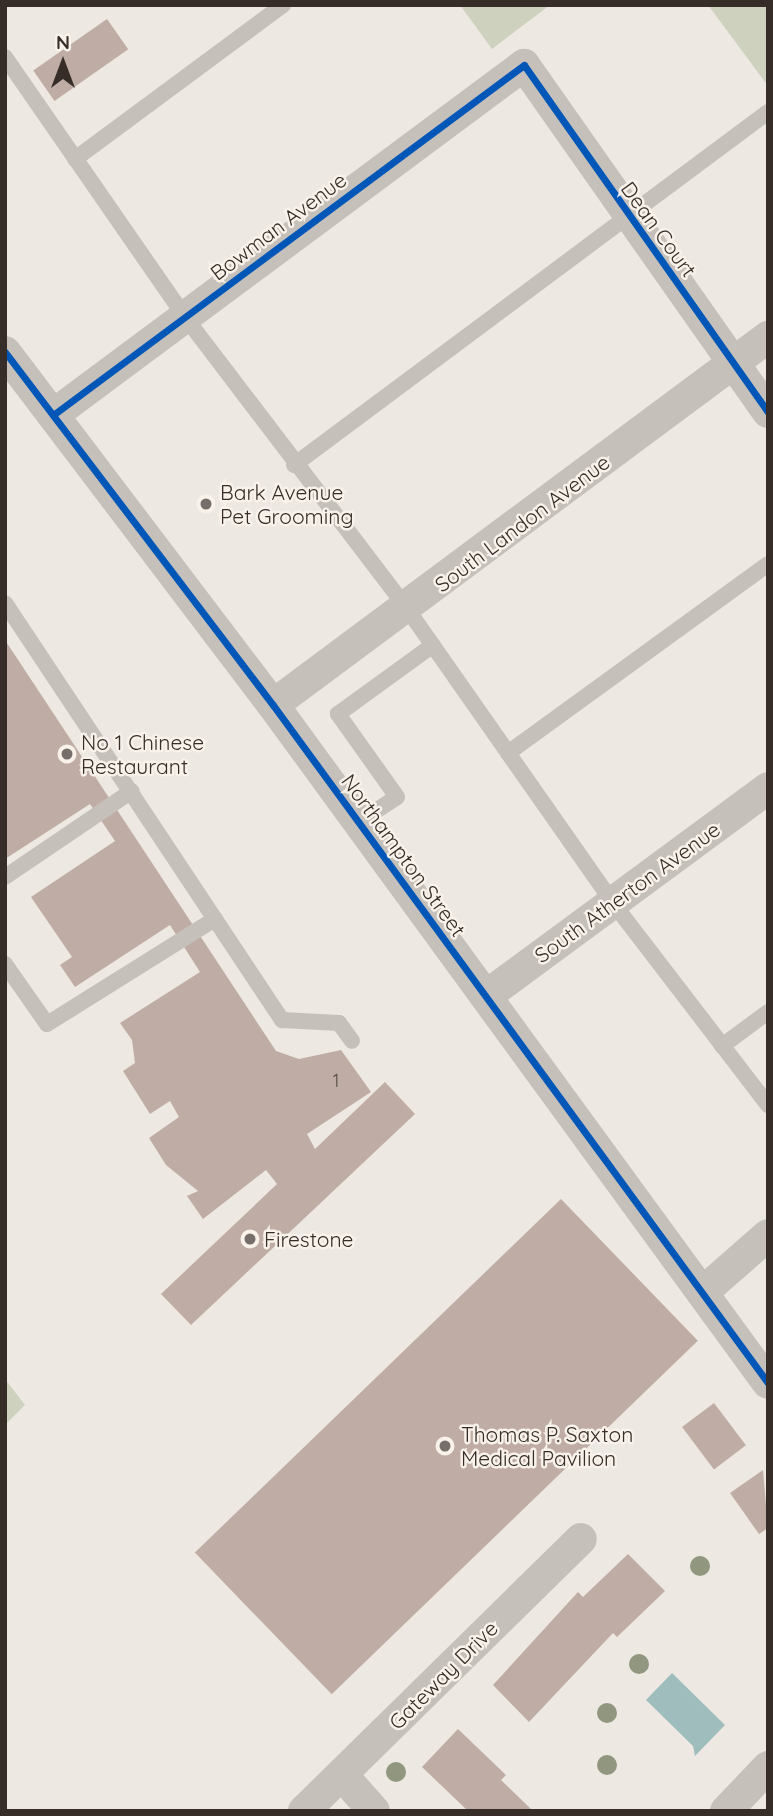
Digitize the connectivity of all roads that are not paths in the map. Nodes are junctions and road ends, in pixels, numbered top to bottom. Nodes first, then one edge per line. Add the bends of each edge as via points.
1 (283, 5) edge
2 (6, 59) edge
3 (524, 65) joint
4 (768, 112) edge
5 (75, 159) junction
6 (627, 217) junction
7 (185, 317) junction
8 (768, 337) edge
9 (5, 352) edge
10 (733, 362) junction
11 (768, 412) edge
12 (53, 415) junction
13 (294, 465) junction
14 (768, 564) edge
15 (5, 603) edge
16 (408, 610) junction
17 (433, 645) junction
18 (273, 705) junction
19 (508, 753) junction
20 (768, 788) edge
21 (132, 791) junction
22 (359, 822) junction
23 (5, 877) edge
24 (612, 903) junction
25 (215, 919) junction
26 (5, 964) edge
27 (486, 996) junction
28 (768, 1012) edge
29 (352, 1041) dead end
30 (722, 1046) junction
31 (768, 1105) edge
32 (768, 1235) edge
33 (703, 1292) junction
34 (768, 1383) edge
35 (581, 1539) dead end
36 (768, 1767) edge
37 (342, 1775) junction
38 (303, 1811) edge
39 (374, 1811) edge
40 (726, 1811) edge

1 - 5 lane
2 - 5 lane
3 - 6 street, Dean Court
3 - 7 street, Bowman Avenue
4 - 6 lane
5 - 7 lane
6 - 10 street, Dean Court
6 - 13 lane
7 - 12 street, Bowman Avenue
7 - 13 lane
8 - 10 street, South Landon Avenue
9 - 12 street, Northampton Street
10 - 11 street, Dean Court
10 - 16 street, South Landon Avenue
12 - 18 street, Northampton Street
13 - 16 lane
14 - 19 lane
15 - 21 lane
16 - 17 lane
16 - 18 street, South Landon Avenue
17 - 19 lane
17 - 22 lane via 338,714 397,797
18 - 22 street, Northampton Street
19 - 24 lane
20 - 24 street, South Atherton Avenue
21 - 23 lane
21 - 25 lane
22 - 27 street, Northampton Street
24 - 27 street, South Atherton Avenue
24 - 30 lane
25 - 26 lane via 47,1024
25 - 29 lane via 282,1020 339,1023
27 - 33 street, Northampton Street
28 - 30 lane
30 - 31 lane
32 - 33 street
33 - 34 street, Northampton Street
35 - 37 street, Gateway Drive
36 - 40 street
37 - 38 street, Gateway Drive
37 - 39 street

